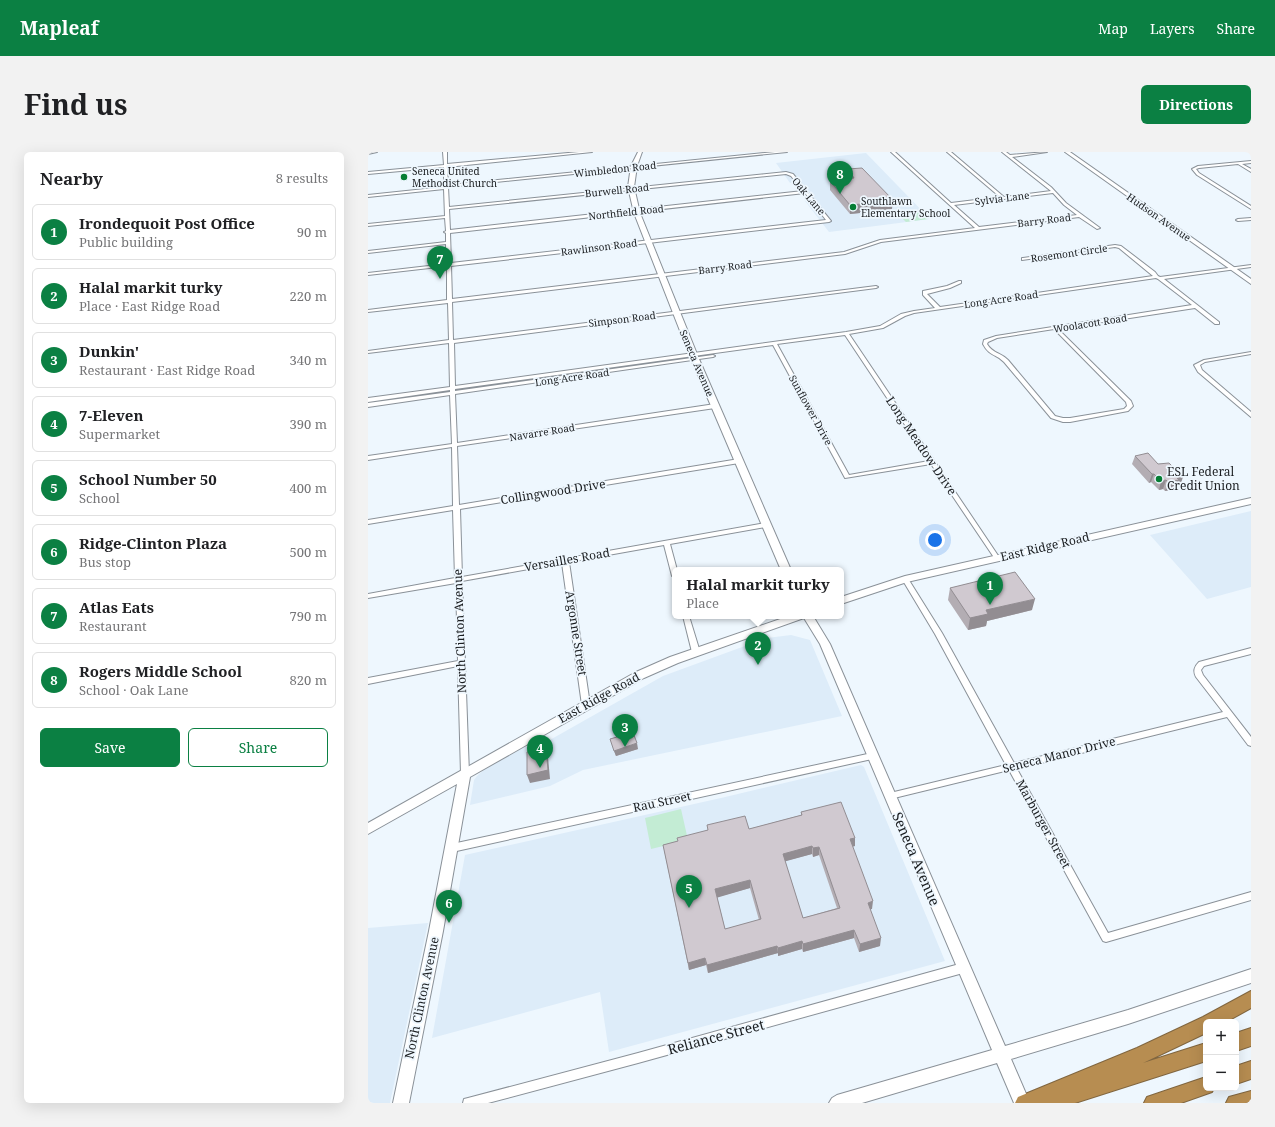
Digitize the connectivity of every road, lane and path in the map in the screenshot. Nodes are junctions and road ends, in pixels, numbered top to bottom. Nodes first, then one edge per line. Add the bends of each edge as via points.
1 (375, 152) edge
2 (445, 152) edge
3 (590, 152) edge
4 (640, 152) edge
5 (785, 152) edge
6 (893, 152) edge
7 (949, 152) edge
8 (1004, 152) edge
9 (1045, 152) edge
10 (1067, 152) edge
11 (368, 153) edge
12 (1009, 156) junction
13 (1251, 162) edge
14 (1238, 163) junction
15 (445, 166) junction
16 (633, 167) junction
17 (1251, 171) edge
18 (788, 173) joint
19 (368, 174) edge
20 (445, 187) junction
21 (631, 188) junction
22 (806, 192) junction
23 (1054, 192) junction
24 (368, 196) edge
25 (1003, 198) junction
26 (950, 204) junction
27 (446, 208) junction
28 (1251, 208) edge
29 (636, 211) junction
30 (1080, 216) junction
31 (446, 217) junction
32 (1251, 219) edge
33 (830, 220) joint
34 (1238, 220) dead end
35 (368, 225) edge
36 (977, 228) junction
37 (1098, 228) dead end
38 (446, 232) junction
39 (648, 241) junction
40 (447, 243) junction
41 (368, 252) edge
42 (1024, 259) dead end
43 (448, 264) junction
44 (1251, 266) edge
45 (1231, 268) junction
46 (368, 274) edge
47 (661, 275) junction
48 (1158, 278) junction
49 (959, 282) dead end
50 (1251, 282) edge
51 (876, 286) dead end
52 (450, 301) junction
53 (1196, 306) junction
54 (938, 308) junction
55 (368, 311) edge
56 (676, 312) junction
57 (1218, 323) dead end
58 (1055, 328) junction
59 (846, 334) junction
60 (452, 341) junction
61 (774, 343) junction
62 (368, 352) edge
63 (1251, 353) edge
64 (694, 357) junction
65 (452, 391) junction
66 (368, 400) edge
67 (368, 405) edge
68 (715, 406) junction
69 (1251, 415) edge
70 (454, 445) junction
71 (368, 458) edge
72 (739, 461) junction
73 (932, 462) junction
74 (1251, 501) edge
75 (456, 508) junction
76 (368, 522) edge
77 (766, 525) junction
78 (666, 542) junction
79 (997, 558) junction
80 (565, 560) junction
81 (673, 567) edge
82 (785, 567) edge
83 (458, 580) junction
84 (905, 580) junction
85 (368, 596) edge
86 (844, 600) edge
87 (687, 619) edge
88 (791, 619) edge
89 (810, 619) edge
90 (1251, 651) edge
91 (696, 652) junction
92 (460, 663) junction
93 (368, 681) edge
94 (586, 705) junction
95 (1229, 714) junction
96 (1251, 743) edge
97 (872, 756) junction
98 (1011, 767) junction
99 (465, 774) junction
100 (890, 796) junction
101 (368, 829) edge
102 (452, 848) junction
103 (1251, 896) edge
104 (963, 968) junction
105 (1251, 976) edge
106 (1251, 999) edge
107 (1214, 1019) edge
108 (1203, 1025) edge
109 (1251, 1037) edge
110 (1239, 1041) edge
111 (1203, 1053) edge
112 (1004, 1061) junction
113 (1251, 1070) edge
114 (1239, 1074) edge
115 (1203, 1087) edge
116 (1251, 1100) edge
117 (401, 1103) edge
118 (468, 1103) edge
119 (837, 1103) edge
120 (1023, 1103) edge
121 (1047, 1103) edge
122 (1153, 1103) edge
123 (1235, 1103) edge

1 - 11 street
2 - 15 street, North Clinton Avenue
3 - 15 street
4 - 16 main road, Seneca Avenue
5 - 16 street, Wimbledon Road
6 - 26 street
7 - 25 street
8 - 12 street
9 - 12 street
10 - 45 main road, Hudson Avenue
12 - 23 street
13 - 14 street
14 - 17 street
14 - 28 street via 1194,169
15 - 19 street
15 - 20 street, North Clinton Avenue
16 - 20 street, Wimbledon Road
16 - 21 main road, Seneca Avenue
18 - 21 street, Burwell Road
18 - 22 street, Oak Lane
20 - 24 street, Wimbledon Road
20 - 27 street, North Clinton Avenue
21 - 27 street, Burwell Road
21 - 29 main road, Seneca Avenue
22 - 29 street, Northfield Road
22 - 33 street, Oak Lane
23 - 25 street, Sylvia Lane
23 - 30 street
25 - 26 street, Sylvia Lane
26 - 36 street
27 - 31 street, North Clinton Avenue
29 - 38 street, Northfield Road
29 - 39 main road, Seneca Avenue
30 - 36 street, Barry Road
30 - 37 street
31 - 35 street
31 - 38 street, North Clinton Avenue
32 - 34 street
33 - 39 street, Rawlinson Road
36 - 47 street, Barry Road via 880,241 845,253
38 - 40 street, North Clinton Avenue
39 - 43 street, Rawlinson Road
39 - 47 main road, Seneca Avenue
40 - 41 street
40 - 43 street, North Clinton Avenue
42 - 48 street, Rosemont Circle via 1115,246 1120,247
43 - 46 street, Rawlinson Road
43 - 52 street, North Clinton Avenue
44 - 45 street, Long Acre Road
45 - 48 street, Long Acre Road
45 - 50 main road, Hudson Avenue
47 - 52 street, Barry Road
47 - 56 main road, Seneca Avenue
48 - 53 street
48 - 54 street, Long Acre Road
49 - 54 street via 925,292
51 - 56 street, Simpson Road
52 - 55 street, Barry Road
52 - 60 street, North Clinton Avenue
53 - 57 street
53 - 58 street, Woolacott Road
54 - 59 street, Long Acre Road via 908,314 881,327
56 - 60 street, Simpson Road
56 - 64 main road, Seneca Avenue
58 - 58 street, Woolacott Road via 1129,402 1130,406 1126,410 1070,420 1054,417 1006,361 987,349 985,342 992,338
59 - 61 street, Long Acre Road
59 - 73 street, Long Meadow Drive
60 - 62 street, Simpson Road
60 - 65 street, North Clinton Avenue
61 - 64 street, Long Acre Road
61 - 73 street, Sunflower Drive via 847,477
63 - 69 street via 1204,361 1197,365 1200,372
64 - 65 street, Long Acre Road
64 - 68 main road, Seneca Avenue
65 - 66 street, Long Acre Road
65 - 67 street, Long Acre Road
65 - 70 street, North Clinton Avenue
68 - 70 street, Navarre Road
68 - 72 main road, Seneca Avenue
70 - 71 street, Navarre Road
70 - 75 street, North Clinton Avenue
72 - 75 street, Collingwood Drive
72 - 77 main road, Seneca Avenue
73 - 79 street, Long Meadow Drive
74 - 79 main road, East Ridge Road
75 - 76 street, Collingwood Drive
75 - 83 street, North Clinton Avenue
77 - 78 street, Versailles Road
77 - 82 main road, Seneca Avenue
78 - 80 street, Versailles Road
78 - 81 street
79 - 84 main road, East Ridge Road
80 - 83 street, Versailles Road
80 - 94 street, Argonne Street
83 - 85 street, Versailles Road
83 - 92 street, North Clinton Avenue
84 - 86 main road, East Ridge Road
84 - 98 street, Marburger Street via 938,633
87 - 91 street
88 - 91 main road, East Ridge Road
89 - 97 main road, Seneca Avenue via 825,644
90 - 95 street via 1205,662 1198,667 1200,677
91 - 94 main road, East Ridge Road via 650,671
92 - 93 street
92 - 99 street, North Clinton Avenue
94 - 99 main road, East Ridge Road
95 - 96 street
95 - 98 street, Seneca Manor Drive
97 - 100 main road, Seneca Avenue
97 - 102 street, Rau Street
98 - 100 street, Seneca Manor Drive
98 - 103 street, Marburger Street via 1106,938
99 - 101 main road, East Ridge Road
99 - 102 main road, North Clinton Avenue
100 - 104 main road, Seneca Avenue
102 - 117 main road, North Clinton Avenue
104 - 112 main road, Seneca Avenue
104 - 118 street, Reliance Street
105 - 112 main road
106 - 107 highway
108 - 120 highway via 1142,1055
109 - 110 highway
111 - 121 highway
112 - 119 main road
112 - 120 main road, Seneca Avenue
113 - 114 highway
115 - 122 highway
116 - 123 highway

